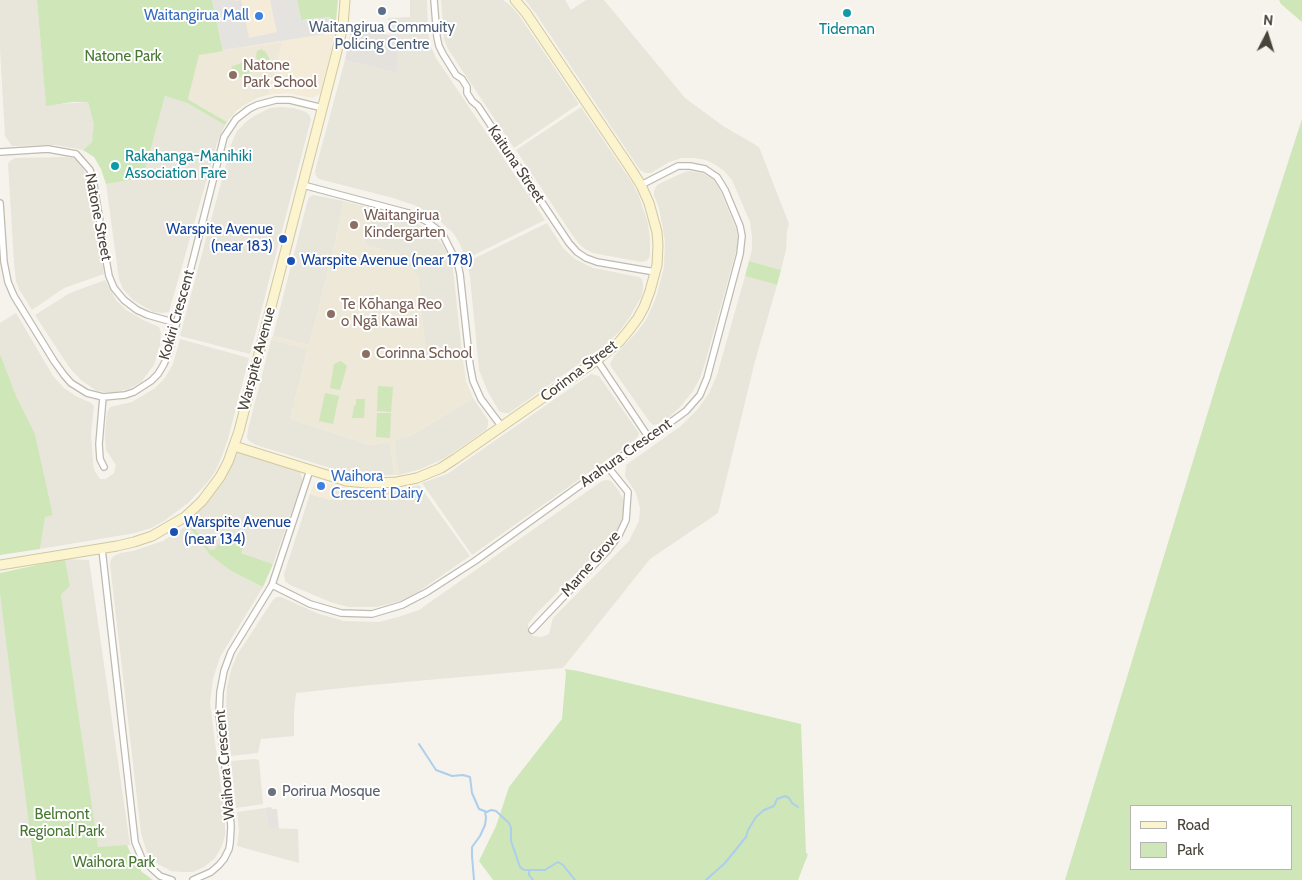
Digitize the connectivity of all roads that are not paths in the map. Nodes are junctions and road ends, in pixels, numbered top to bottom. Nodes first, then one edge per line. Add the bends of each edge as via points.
1 (345, 0) edge
2 (434, 0) edge
3 (515, 0) edge
4 (323, 108) junction
5 (0, 152) edge
6 (303, 185) junction
7 (642, 185) junction
8 (0, 203) edge
9 (655, 272) junction
10 (176, 323) junction
11 (597, 360) junction
12 (103, 397) junction
13 (502, 427) junction
14 (649, 438) junction
15 (234, 446) junction
16 (607, 466) junction
17 (104, 467) dead end
18 (310, 470) junction
19 (102, 548) junction
20 (0, 565) edge
21 (272, 585) junction
22 (532, 630) dead end
23 (172, 880) edge
24 (193, 880) edge

1 - 4 street, Warspite Avenue via 343,26
2 - 9 street, Kaituna Street via 436,37 443,54 569,243 577,252 597,262
3 - 7 street, Corinna Street
4 - 6 street, Warspite Avenue
4 - 10 street, Kokiri Crescent via 276,100 256,105 236,119 224,137
5 - 10 street, Natone Street via 48,149 76,154 88,166 93,179 109,276 114,288 136,310
6 - 13 street via 412,214 442,233 460,274 473,381 481,399
6 - 15 street, Warspite Avenue
7 - 9 street, Corinna Street via 657,232
7 - 14 street, Arahura Crescent via 678,166 705,169 717,177 725,190 742,236 740,254 700,395 686,411
8 - 12 street, Kokiri Crescent via 4,262 14,296 71,383 87,393
9 - 11 street, Corinna Street via 638,318 619,342
10 - 12 street, Kokiri Crescent via 169,352 158,374 134,392
11 - 13 street, Corinna Street
11 - 14 street
12 - 17 street via 99,444
13 - 18 street, Corinna Street via 442,468 404,481 358,482
14 - 16 street, Arahura Crescent
15 - 18 street, Corinna Street
15 - 19 street, Warspite Avenue via 214,487 184,517 152,536
16 - 21 street, Arahura Crescent via 475,561 402,605 372,614 341,613 310,604
16 - 22 street, Marne Grove via 628,492 626,520 607,551
18 - 21 street, Waihora Crescent
19 - 20 street, Warspite Avenue
19 - 23 street via 135,842 142,859 160,876
21 - 24 street, Waihora Crescent via 231,652 220,692 219,714 231,827 229,849 211,872

